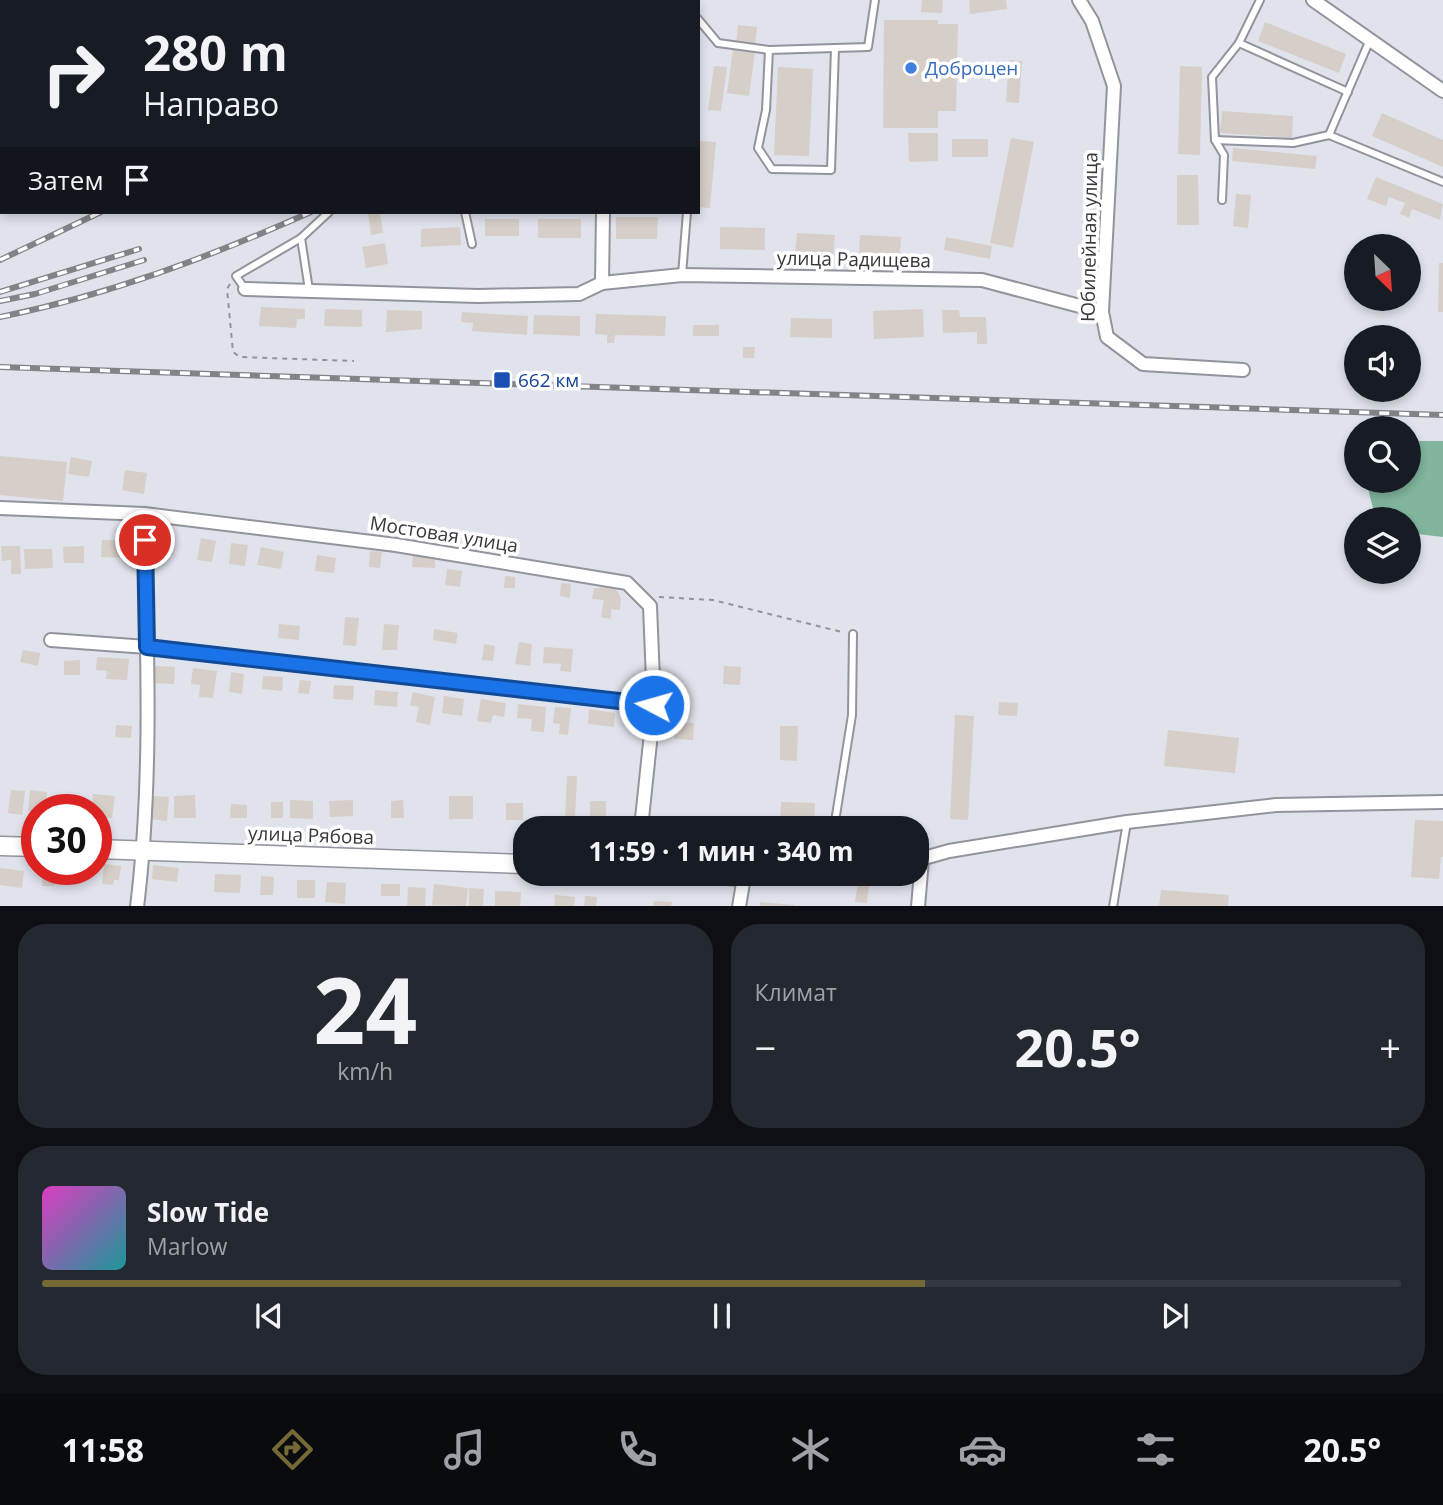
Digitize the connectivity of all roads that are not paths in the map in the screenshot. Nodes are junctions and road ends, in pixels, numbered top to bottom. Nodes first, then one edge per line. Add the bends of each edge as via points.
1 (875, 0) edge
2 (1079, 0) edge
3 (1260, 0) edge
4 (1313, 0) edge
5 (700, 21) edge
6 (1369, 42) junction
7 (1239, 43) junction
8 (835, 48) junction
9 (769, 50) junction
10 (1443, 91) edge
11 (1349, 92) junction
12 (1329, 135) junction
13 (1215, 140) junction
14 (1443, 182) edge
15 (1222, 201) dead end
16 (327, 214) edge
17 (465, 214) edge
18 (603, 214) edge
19 (687, 214) edge
20 (301, 238) junction
21 (472, 244) dead end
22 (682, 275) junction
23 (602, 283) junction
24 (245, 289) joint
25 (309, 290) junction
26 (1102, 312) junction
27 (1243, 370) dead end
28 (0, 508) edge
29 (144, 514) junction
30 (853, 634) road end
31 (51, 640) dead end
32 (147, 647) junction
33 (654, 705) junction
34 (1443, 802) edge
35 (642, 816) edge
36 (836, 816) edge
37 (1127, 822) junction
38 (0, 846) edge
39 (21, 847) edge
40 (112, 849) edge
41 (144, 850) junction
42 (929, 857) edge
43 (513, 864) edge
44 (742, 886) edge
45 (918, 886) edge
46 (137, 906) edge
47 (739, 906) edge
48 (918, 906) edge
49 (1113, 906) edge

1 - 8 lane via 868,47
2 - 26 street, Юбилейная улица via 1092,21 1114,86
3 - 7 lane
4 - 6 street
5 - 9 lane via 718,43
6 - 10 street
6 - 11 lane
7 - 11 lane
7 - 13 lane via 1212,77
8 - 9 lane
8 - 9 lane via 831,170 772,169 758,148 766,110
11 - 12 lane
12 - 13 lane via 1293,143
12 - 14 lane
13 - 15 lane via 1224,155
16 - 20 lane
17 - 21 lane
18 - 23 street
19 - 22 lane
20 - 24 lane via 236,276
20 - 25 lane
22 - 23 street, улица Радищева
22 - 26 street, улица Радищева via 982,280
23 - 25 street, улица Радищева via 579,294 504,296
24 - 25 street, улица Радищева
26 - 27 street, Юбилейная улица via 1107,337 1143,364
28 - 29 street, Мостовая улица
29 - 32 street
29 - 33 street, Мостовая улица via 396,545 627,583 650,606
30 - 36 lane via 852,715
31 - 32 street
32 - 33 street
32 - 41 street
33 - 35 street
34 - 37 street via 1276,805
37 - 42 street
37 - 49 lane
38 - 39 street
40 - 41 street, улица Рябова
41 - 43 street, улица Рябова
41 - 46 street
44 - 47 street
45 - 48 street

